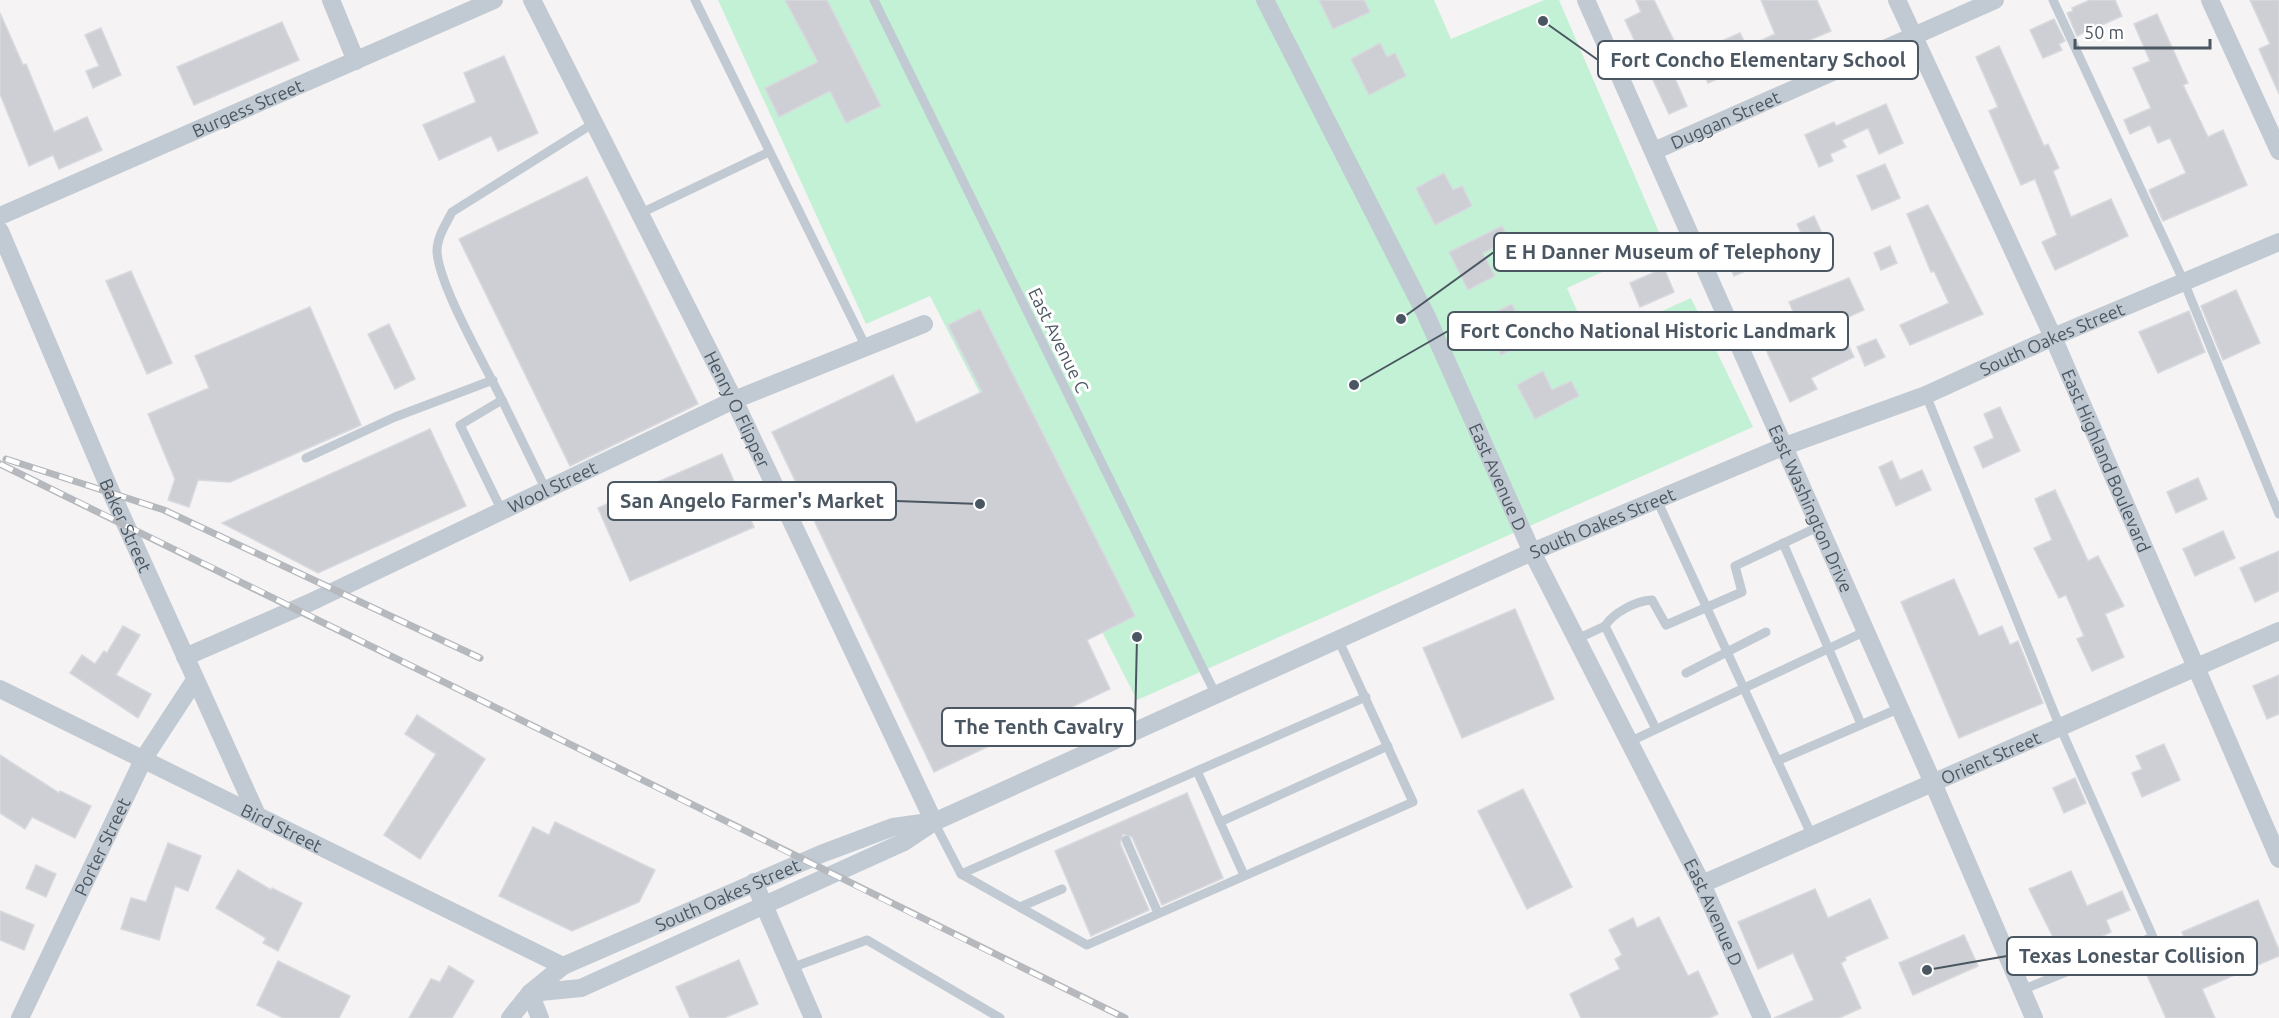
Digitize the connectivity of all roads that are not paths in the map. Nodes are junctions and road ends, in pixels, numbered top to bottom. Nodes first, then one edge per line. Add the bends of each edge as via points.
1 (331, 0) edge
2 (494, 0) edge
3 (532, 0) edge
4 (695, 0) edge
5 (874, 0) edge
6 (1265, 0) edge
7 (1586, 0) edge
8 (1897, 0) edge
9 (1995, 0) edge
10 (2053, 0) edge
11 (2210, 0) edge
12 (1912, 36) junction
13 (356, 62) junction
14 (594, 123) junction
15 (1654, 151) junction
16 (2279, 151) edge
17 (769, 152) junction
18 (639, 214) junction
19 (0, 216) edge
20 (0, 231) edge
21 (2279, 242) edge
22 (2184, 282) junction
23 (924, 324) dead end
24 (2053, 337) junction
25 (866, 347) junction
26 (493, 380) junction
27 (1926, 395) junction
28 (502, 400) junction
29 (734, 400) junction
30 (1785, 446) junction
31 (306, 458) dead end
32 (546, 490) junction
33 (1657, 500) junction
34 (502, 511) junction
35 (2279, 514) edge
36 (1820, 526) junction
37 (1783, 543) junction
38 (1532, 552) junction
39 (1706, 606) junction
40 (1605, 626) junction
41 (1866, 631) junction
42 (2279, 631) edge
43 (1766, 632) dead end
44 (1338, 639) junction
45 (1577, 639) junction
46 (1829, 648) junction
47 (1728, 652) junction
48 (185, 657) junction
49 (2196, 667) junction
50 (1686, 673) dead end
51 (195, 680) junction
52 (1744, 687) junction
53 (0, 689) edge
54 (1215, 693) junction
55 (1366, 697) junction
56 (1900, 708) junction
57 (1861, 724) junction
58 (2061, 727) junction
59 (1656, 729) junction
60 (1629, 742) junction
61 (1388, 746) junction
62 (144, 758) junction
63 (1777, 760) junction
64 (1197, 771) junction
65 (1933, 783) junction
66 (257, 815) junction
67 (934, 822) junction
68 (1220, 822) junction
69 (1812, 836) junction
70 (1125, 840) dead end
71 (2279, 859) edge
72 (961, 874) junction
73 (1244, 875) junction
74 (754, 882) junction
75 (1702, 884) junction
76 (1062, 889) dead end
77 (764, 906) junction
78 (1020, 907) junction
79 (1158, 913) junction
80 (563, 966) junction
81 (791, 968) junction
82 (2022, 990) junction
83 (530, 993) junction
84 (20, 1018) edge
85 (510, 1018) edge
86 (540, 1018) edge
87 (813, 1018) edge
88 (1000, 1018) edge
89 (1762, 1018) edge
90 (2034, 1018) edge

1 - 13 street
2 - 13 street, Burgess Street
3 - 14 street, Henry O Flipper
4 - 17 lane
5 - 54 lane, East Avenue C
6 - 38 street, East Avenue D via 1426,315
7 - 15 street, East Washington Drive
8 - 12 street, East Highland Boulevard
9 - 12 street, Duggan Street
10 - 22 lane
11 - 16 street
12 - 15 street, Duggan Street
12 - 24 street, East Highland Boulevard
13 - 19 street, Burgess Street
14 - 18 street, Henry O Flipper
14 - 26 lane via 452,212 440,235 437,251 444,280
15 - 30 street, East Washington Drive
17 - 18 lane
17 - 25 lane
18 - 29 street, Henry O Flipper
20 - 48 street, Baker Street
21 - 22 street, South Oakes Street
22 - 24 street, South Oakes Street
22 - 35 lane
23 - 25 street, Wool Street
24 - 27 street, South Oakes Street
24 - 49 street, East Highland Boulevard
25 - 29 street, Wool Street
26 - 28 lane
26 - 31 lane via 394,417
27 - 30 street, South Oakes Street
27 - 58 lane
28 - 32 lane
28 - 34 lane via 460,425
29 - 32 street, Wool Street
29 - 67 street, Henry O Flipper
30 - 33 street, South Oakes Street
30 - 36 street, East Washington Drive
32 - 34 street, Wool Street
33 - 38 street, South Oakes Street
33 - 39 lane
34 - 48 street, Wool Street
36 - 37 lane
36 - 41 street, East Washington Drive
37 - 39 lane via 1735,566 1742,592
37 - 46 lane
38 - 44 street, South Oakes Street
38 - 45 street, East Avenue D
39 - 40 lane via 1666,625 1652,600 1644,601 1617,614
39 - 47 lane
40 - 45 lane
40 - 59 lane
41 - 46 lane
41 - 56 street, East Washington Drive
42 - 49 street, Orient Street
43 - 47 lane
44 - 54 street, South Oakes Street
44 - 55 lane
45 - 60 street, East Avenue D
46 - 52 lane
46 - 57 lane
47 - 50 lane
47 - 52 lane
48 - 51 street, Baker Street
49 - 58 street, Orient Street
49 - 71 street, East Highland Boulevard
51 - 62 street, Porter Street
51 - 66 street, Baker Street
52 - 59 lane
52 - 63 lane
53 - 62 street, Bird Street
54 - 67 street, South Oakes Street
55 - 61 lane
55 - 64 lane
56 - 57 lane
56 - 65 street, East Washington Drive
57 - 63 lane
58 - 65 street, Orient Street
58 - 82 lane via 2153,937
59 - 60 lane
60 - 75 street, East Avenue D
61 - 68 lane
61 - 73 lane via 1413,802
62 - 66 street, Bird Street
62 - 84 street, Porter Street
63 - 69 lane
64 - 68 lane
64 - 72 lane
65 - 69 street, Orient Street
65 - 82 street, East Washington Drive
66 - 80 street, Bird Street
67 - 72 lane
67 - 74 street, South Oakes Street via 893,827
67 - 77 street, South Oakes Street via 904,842
68 - 73 lane
69 - 75 street, Orient Street
70 - 79 lane
72 - 78 lane
73 - 79 lane
74 - 77 street
74 - 80 street, South Oakes Street
75 - 89 street, East Avenue D
76 - 78 lane
77 - 81 street
77 - 83 street, South Oakes Street via 581,988
78 - 79 lane via 1087,945
80 - 83 street, South Oakes Street
81 - 87 street
81 - 88 lane via 867,940
82 - 90 street, East Washington Drive
83 - 85 street, South Oakes Street
83 - 86 street

